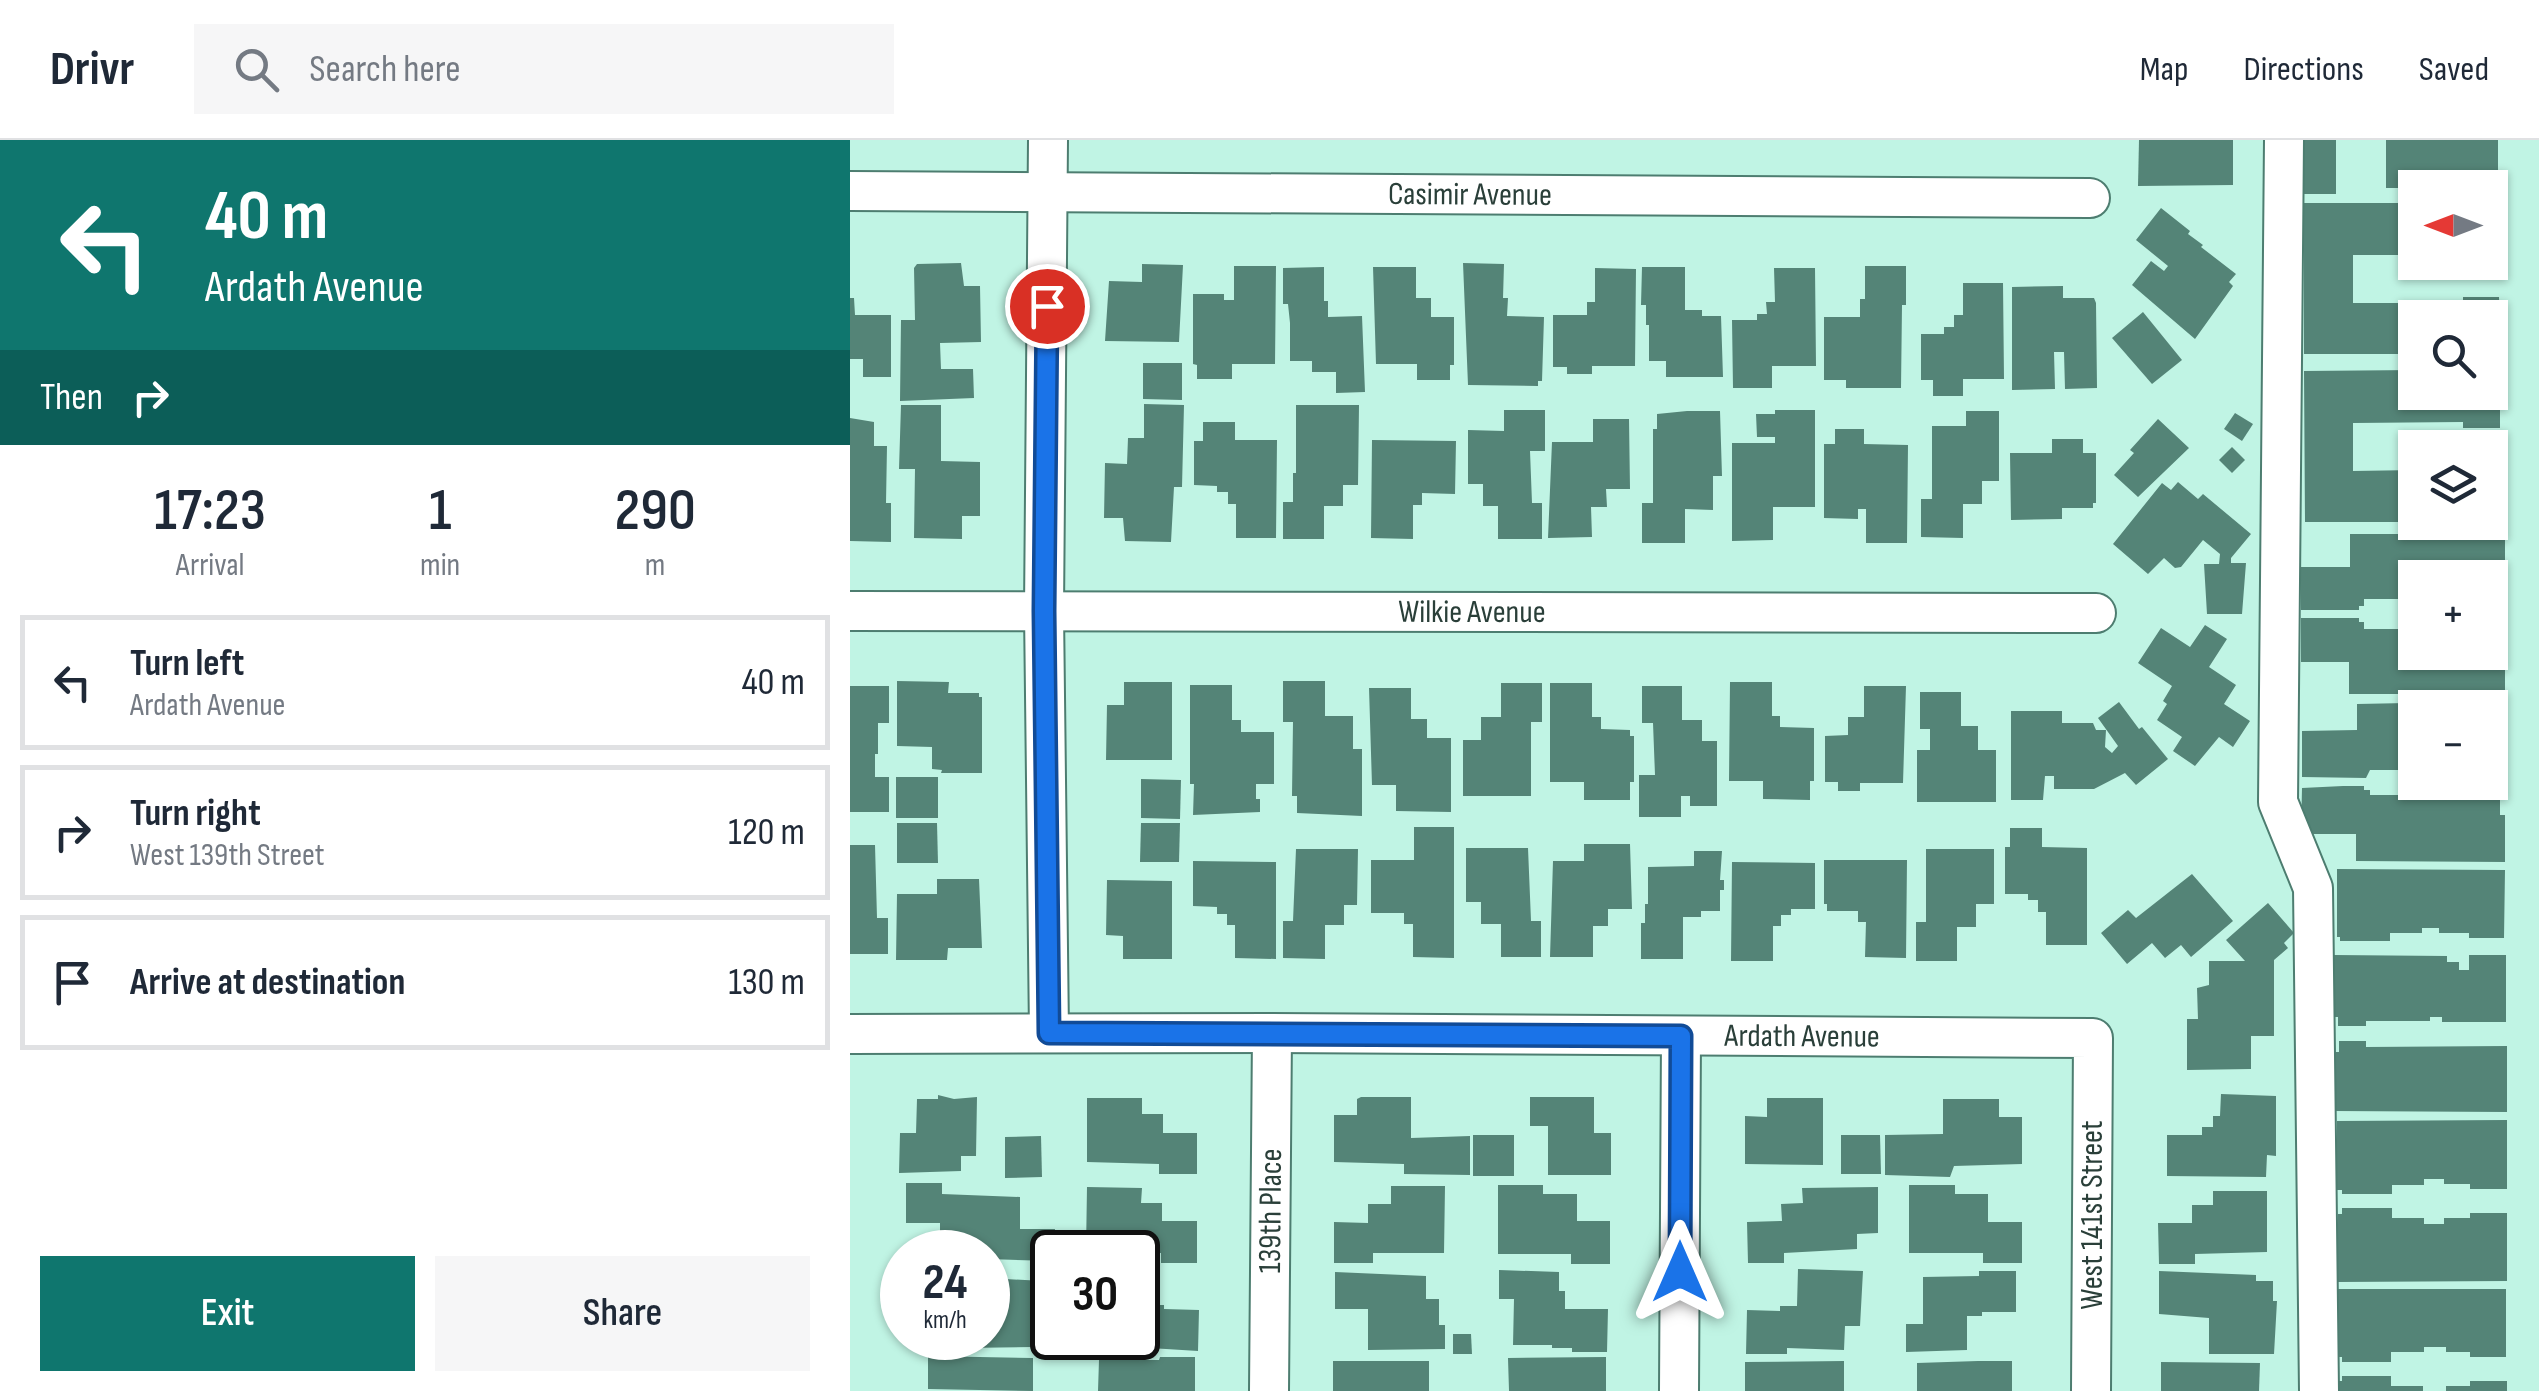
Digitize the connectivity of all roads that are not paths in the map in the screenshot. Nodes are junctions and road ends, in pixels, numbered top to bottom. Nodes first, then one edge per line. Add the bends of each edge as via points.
1 (1048, 140) edge
2 (2284, 140) edge
3 (850, 191) edge
4 (1048, 191) junction
5 (2090, 198) dead end
6 (850, 611) edge
7 (1044, 611) junction
8 (2096, 613) dead end
9 (1049, 1033) junction
10 (1272, 1033) junction
11 (850, 1034) edge
12 (1681, 1036) junction
13 (2092, 1038) joint
14 (1270, 1391) edge
15 (1679, 1391) edge
16 (2091, 1391) edge
17 (2318, 1391) edge

1 - 4 street
2 - 17 street via 2278,802 2314,888
3 - 4 street, Casimir Avenue
4 - 5 street, Casimir Avenue
4 - 7 street
6 - 7 street, Wilkie Avenue
7 - 8 street, Wilkie Avenue
7 - 9 street
9 - 10 street, Ardath Avenue
9 - 11 street, Ardath Avenue
10 - 12 street, Ardath Avenue
10 - 14 street, 139th Place
12 - 13 street, Ardath Avenue
12 - 15 street
13 - 16 street, West 141st Street

